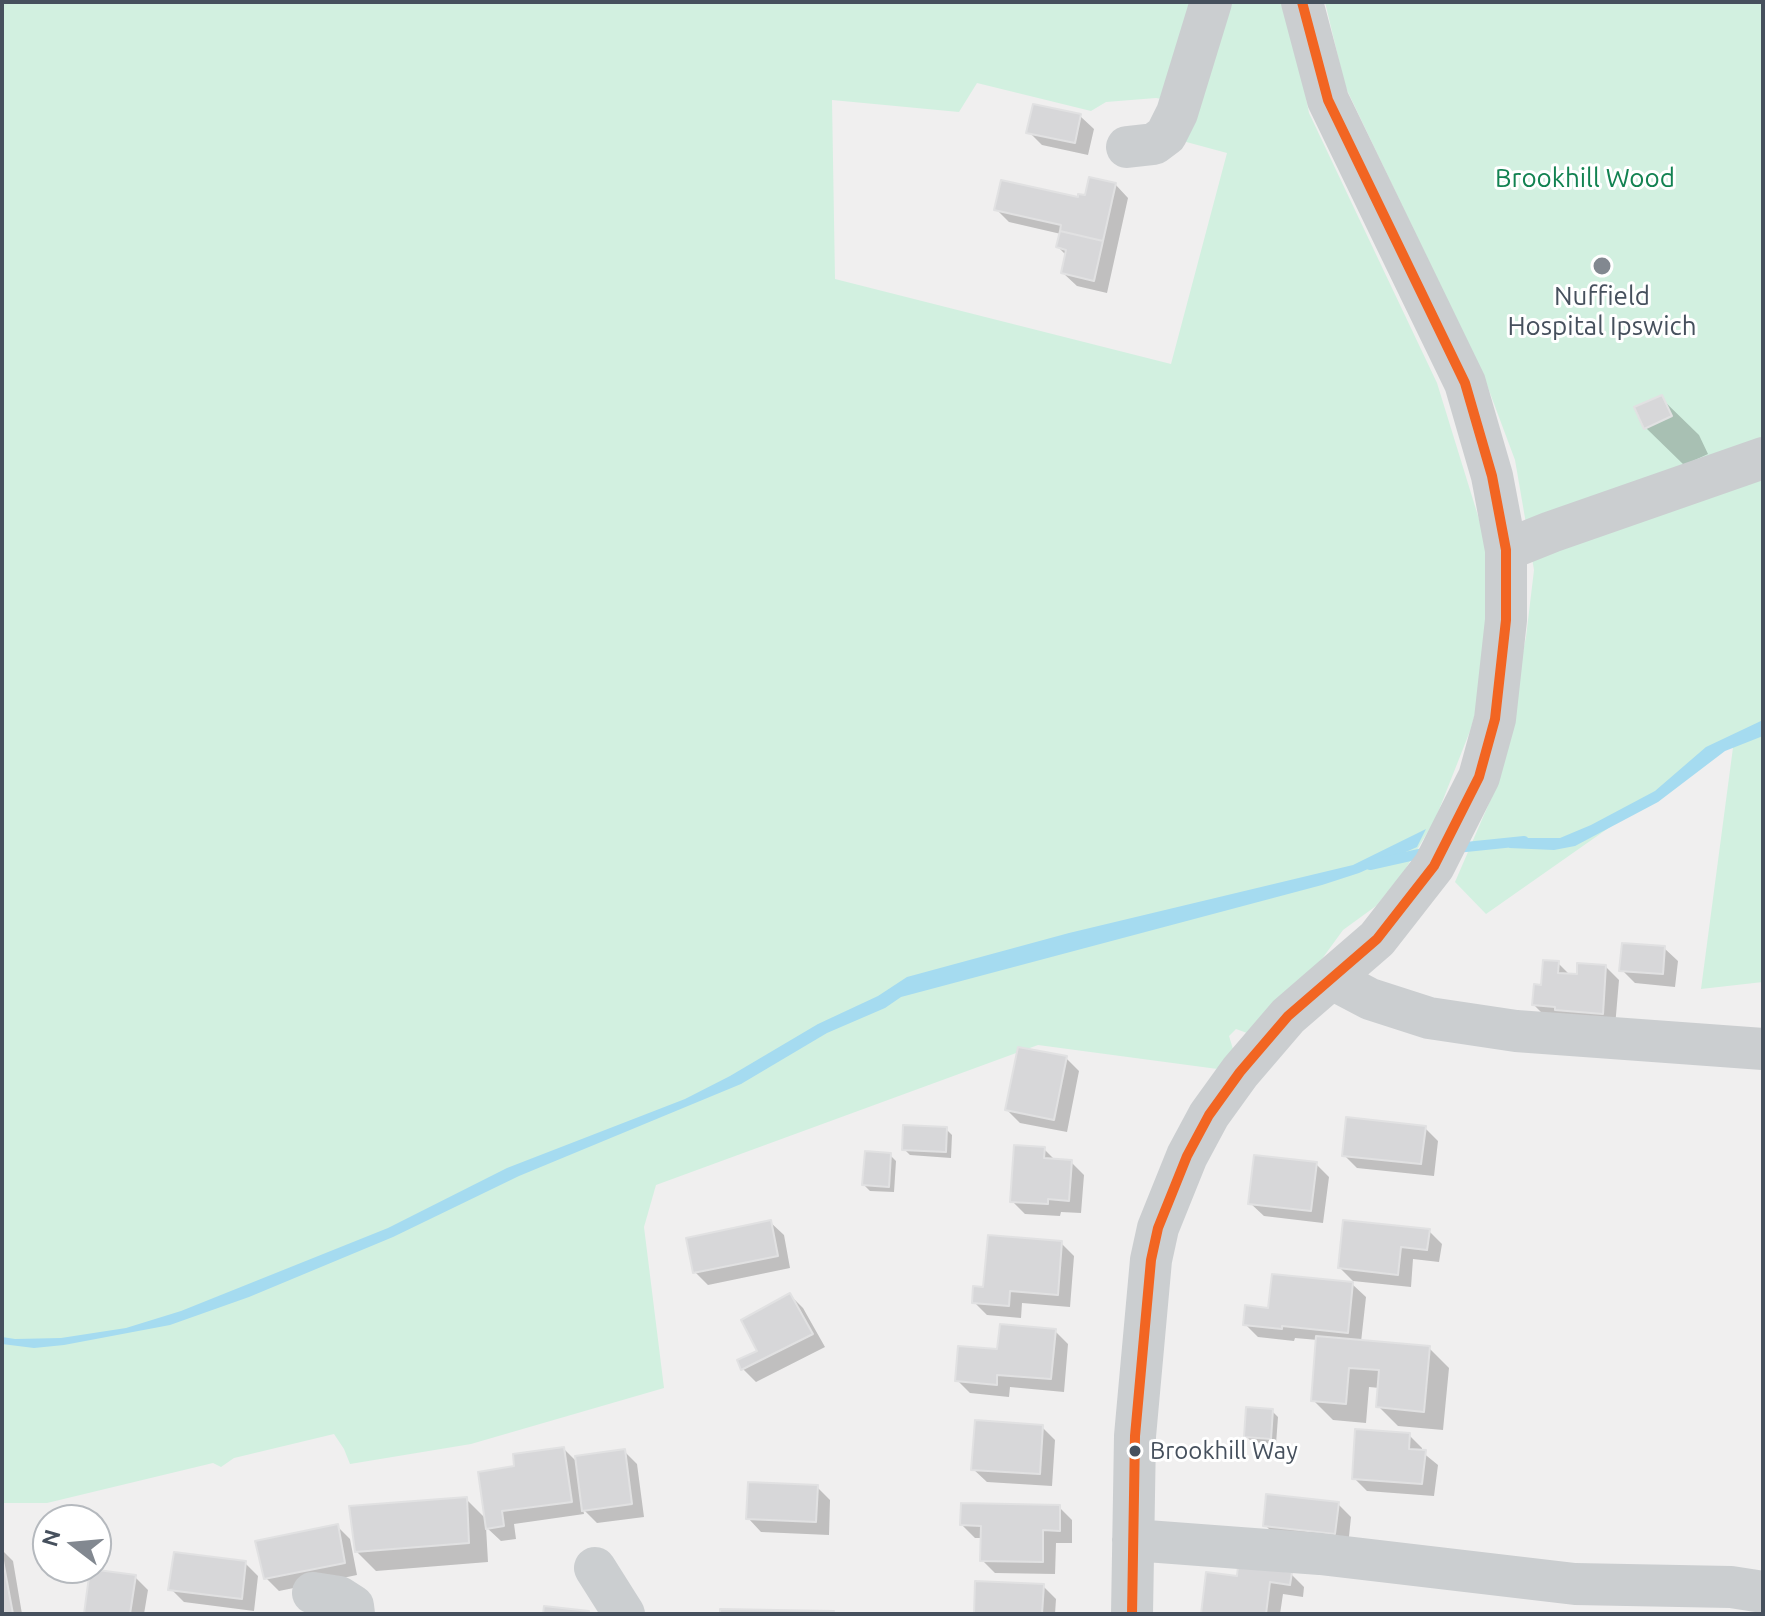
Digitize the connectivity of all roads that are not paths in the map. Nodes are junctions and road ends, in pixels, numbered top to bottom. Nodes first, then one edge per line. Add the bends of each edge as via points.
1 (1211, 2) edge
2 (1302, 2) edge
3 (1127, 147) dead end
4 (1763, 458) edge
5 (1506, 550) junction
6 (1332, 979) junction
7 (1763, 1049) edge
8 (1133, 1540) junction
9 (595, 1568) dead end
10 (1763, 1592) edge
11 (313, 1593) dead end
12 (354, 1614) edge
13 (624, 1614) edge
14 (1132, 1614) edge

1 - 3 street via 1166,135 1154,144
2 - 5 street via 1328,100 1465,383 1492,476
4 - 5 street
5 - 6 street via 1507,608 1495,719 1479,777 1434,866 1377,939
6 - 7 street via 1370,999 1429,1018 1516,1031
6 - 8 street via 1288,1016 1209,1115 1158,1228 1140,1367
8 - 10 street via 1320,1554 1575,1584
8 - 14 street
9 - 13 street
11 - 12 street via 339,1597 353,1606

